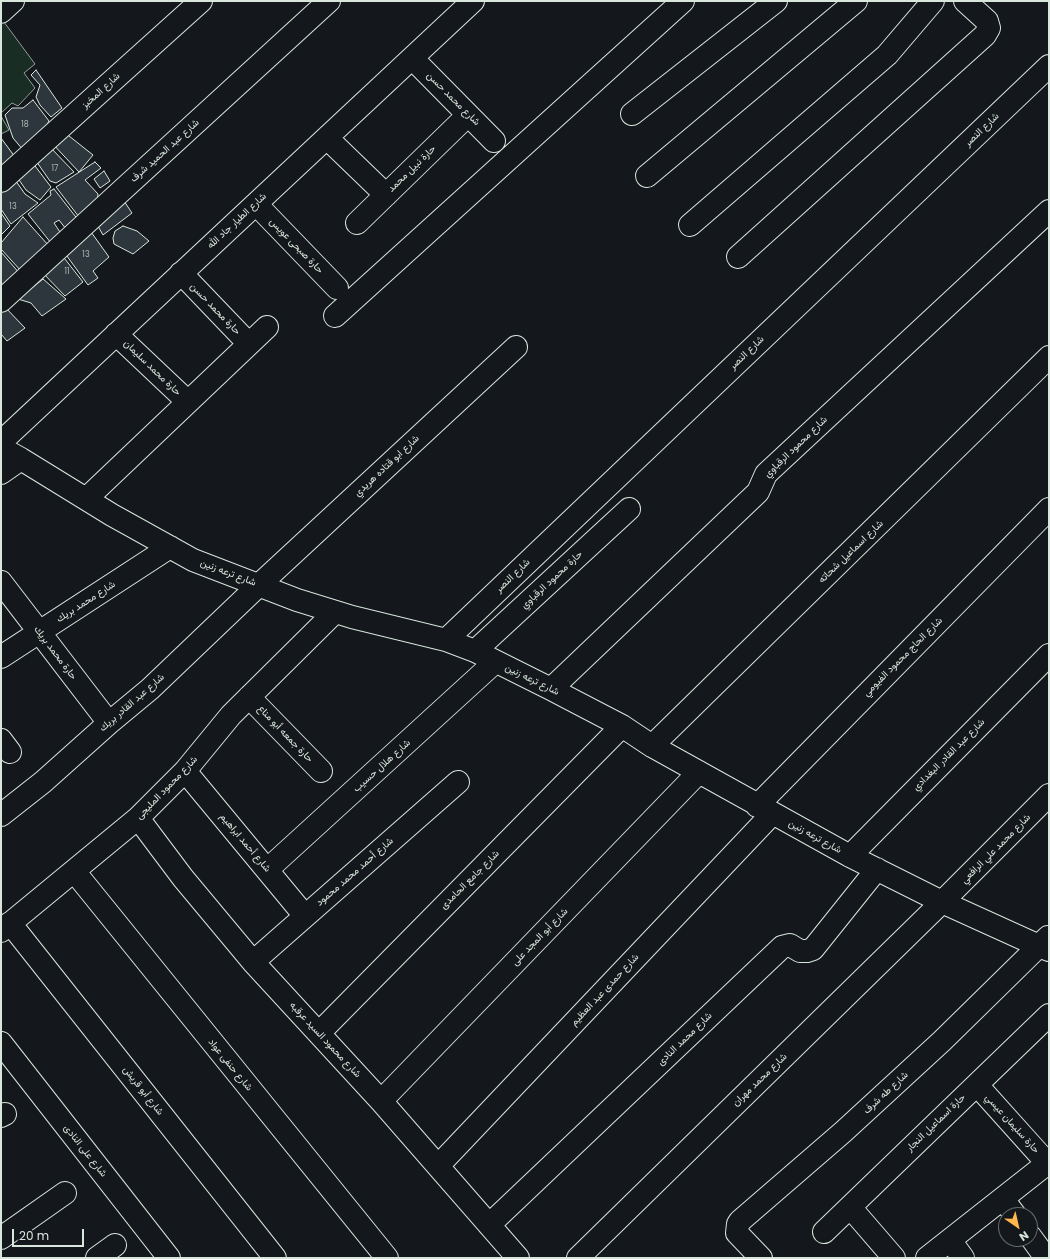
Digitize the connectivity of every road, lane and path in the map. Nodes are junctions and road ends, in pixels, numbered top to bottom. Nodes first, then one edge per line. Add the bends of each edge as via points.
1 (13, 1) edge
2 (201, 1) edge
3 (329, 1) edge
4 (473, 1) edge
5 (683, 1) edge
6 (776, 1) edge
7 (856, 1) edge
8 (933, 1) edge
9 (965, 1) edge
10 (1, 12) edge
11 (412, 58) junction
12 (1049, 66) edge
13 (632, 114) dead end
14 (468, 115) junction
15 (327, 138) junction
16 (494, 141) dead end
17 (647, 176) dead end
18 (1, 181) edge
19 (386, 195) junction
20 (256, 204) junction
21 (1049, 212) edge
22 (357, 223) dead end
23 (690, 225) dead end
24 (738, 257) dead end
25 (181, 274) junction
26 (337, 288) dead end
27 (1, 301) edge
28 (335, 316) dead end
29 (267, 327) dead end
30 (116, 334) junction
31 (249, 344) junction
32 (516, 347) dead end
33 (1049, 357) edge
34 (188, 402) junction
35 (1, 442) edge
36 (1, 448) edge
37 (21, 459) junction
38 (1, 473) edge
39 (86, 499) junction
40 (629, 509) dead end
41 (1049, 509) edge
42 (170, 547) junction
43 (1, 582) edge
44 (259, 585) junction
45 (335, 612) junction
46 (39, 632) junction
47 (446, 640) junction
48 (475, 651) junction
49 (1049, 655) edge
50 (1, 657) edge
51 (496, 662) junction
52 (551, 689) junction
53 (249, 697) junction
54 (109, 723) junction
55 (622, 726) junction
56 (652, 746) junction
57 (321, 771) dead end
58 (185, 772) junction
59 (699, 772) junction
60 (458, 782) dead end
61 (1049, 796) edge
62 (765, 810) junction
63 (1, 815) edge
64 (138, 818) junction
65 (850, 856) junction
66 (268, 869) junction
67 (877, 869) junction
68 (74, 871) junction
69 (942, 902) junction
70 (305, 916) junction
71 (6, 927) edge
72 (1046, 944) edge
73 (253, 962) junction
74 (1049, 1015) edge
75 (319, 1033) junction
76 (1, 1043) edge
77 (977, 1084) junction
78 (381, 1101) junction
79 (1048, 1163) edge
80 (438, 1166) junction
81 (65, 1193) dead end
82 (850, 1207) junction
83 (1009, 1207) edge
84 (998, 1213) edge
85 (489, 1225) junction
86 (824, 1232) dead end
87 (1, 1238) edge
88 (950, 1240) junction
89 (115, 1245) dead end
90 (1038, 1247) edge
91 (748, 1250) edge
92 (97, 1258) edge
93 (169, 1258) edge
94 (275, 1258) edge
95 (387, 1258) edge
96 (518, 1258) edge
97 (578, 1258) edge
98 (894, 1258) edge
99 (927, 1258) edge
100 (963, 1258) edge
101 (1046, 1258) edge

1 - 10 street
2 - 18 street, شارع المخبز
3 - 27 street, شارع عبد الحميد شرف
4 - 11 street, شارع الطيار جاد الله
5 - 28 street
6 - 13 street
7 - 17 street
8 - 23 street via 879,62
9 - 24 street via 987,22 989,28 986,35
11 - 14 street, شارع محمد حسن
11 - 15 street, شارع الطيار جاد الله
12 - 47 street, شارع النصر
14 - 16 street, شارع محمد حسن
14 - 19 street, حارة نبيل محمد
15 - 19 street
15 - 20 street, شارع الطيار جاد الله
19 - 22 street, حارة نبيل محمد
20 - 25 street, شارع الطيار جاد الله
20 - 26 street, حارة صبحى عويس
21 - 52 street, شارع محمود الرقباوي via 766,474 758,492
25 - 30 street, شارع الطيار جاد الله
25 - 31 street, حارة محمد حسن
29 - 31 street
30 - 34 street, حارة محمد سليمان
30 - 35 street, شارع الطيار جاد الله
31 - 34 street
32 - 44 street, شارع ابو قتاده هريدي
33 - 56 street, شارع اسماعيل شحاته
34 - 39 street
36 - 37 street, شارع ترعه زنين
37 - 38 street
37 - 39 street, شارع ترعه زنين
39 - 42 street, شارع ترعه زنين
40 - 48 street, حارة محمود الرقباوي
41 - 62 street, شارع الحاج محمود الفيومي
42 - 44 street, شارع ترعه زنين via 194,560
42 - 46 street, شارع محمد بريك
43 - 46 street, حارة محمد بريك
44 - 45 street, شارع ترعه زنين
44 - 54 street, شارع عبد القادر بريك via 171,669
45 - 47 street, شارع ترعه زنين
45 - 53 street, شارع محمود المليجى
46 - 50 street, شارع محمد بريك
46 - 54 street, حارة محمد بريك
47 - 48 street, شارع ترعه زنين
48 - 51 street, شارع ترعه زنين
49 - 65 street, شارع عبد القادر البغدادي
51 - 52 street, شارع ترعه زنين
51 - 66 street, شارع هلال حسيب
52 - 55 street, شارع ترعه زنين
53 - 57 street, حارة جمعه أبو مناع
53 - 58 street, شارع محمود المليجى via 215,733
54 - 63 street, شارع عبد القادر بريك via 43,782
55 - 56 street, شارع ترعه زنين
55 - 75 street, شارع جامع الحامدى
56 - 59 street, شارع ترعه زنين
58 - 64 street, شارع محمود المليجى
58 - 66 street, شارع أحمد ابراهيم
59 - 62 street, شارع ترعه زنين
59 - 78 street, شارع أبو المجد على
60 - 70 street, شارع أحمد محمد محمود
61 - 69 street, شارع محمد علي الرافعي
62 - 65 street, شارع ترعه زنين
62 - 80 street, شارع حمدى عبد العظيم
64 - 68 street, شارع محمود المليجى
64 - 73 street, شارع محمود السيد عرقبه via 183,878
65 - 67 street, شارع ترعه زنين
66 - 70 street, شارع أحمد ابراهيم
67 - 69 street, شارع ترعه زنين
67 - 85 street, شارع محمد النادى via 813,949 800,952 790,945 782,947
68 - 71 street, شارع محمود المليجى
68 - 95 street, شارع حنفى عواد
69 - 72 street, شارع ترعه زنين
69 - 97 street, شارع محمد مهران
70 - 73 street, شارع أحمد محمد محمود
71 - 94 street, شارع أبو قريش
72 - 91 street, شارع طه شرف via 843,1132 740,1221 737,1233
73 - 75 street, شارع محمود السيد عرقبه
74 - 77 street, حارة اسماعيل النجار
75 - 78 street, شارع محمود السيد عرقبه
76 - 93 street, شارع على النادى
77 - 79 street, حارة سليمان عيسي
77 - 82 street, حارة اسماعيل النجار
78 - 80 street, شارع محمود السيد عرقبه
79 - 83 street
80 - 85 street, شارع محمود السيد عرقبه
81 - 87 street
82 - 86 street, حارة اسماعيل النجار
82 - 98 street
84 - 88 street
85 - 96 street, شارع محمود السيد عرقبه
88 - 99 street
88 - 100 street
89 - 92 street
90 - 101 street

